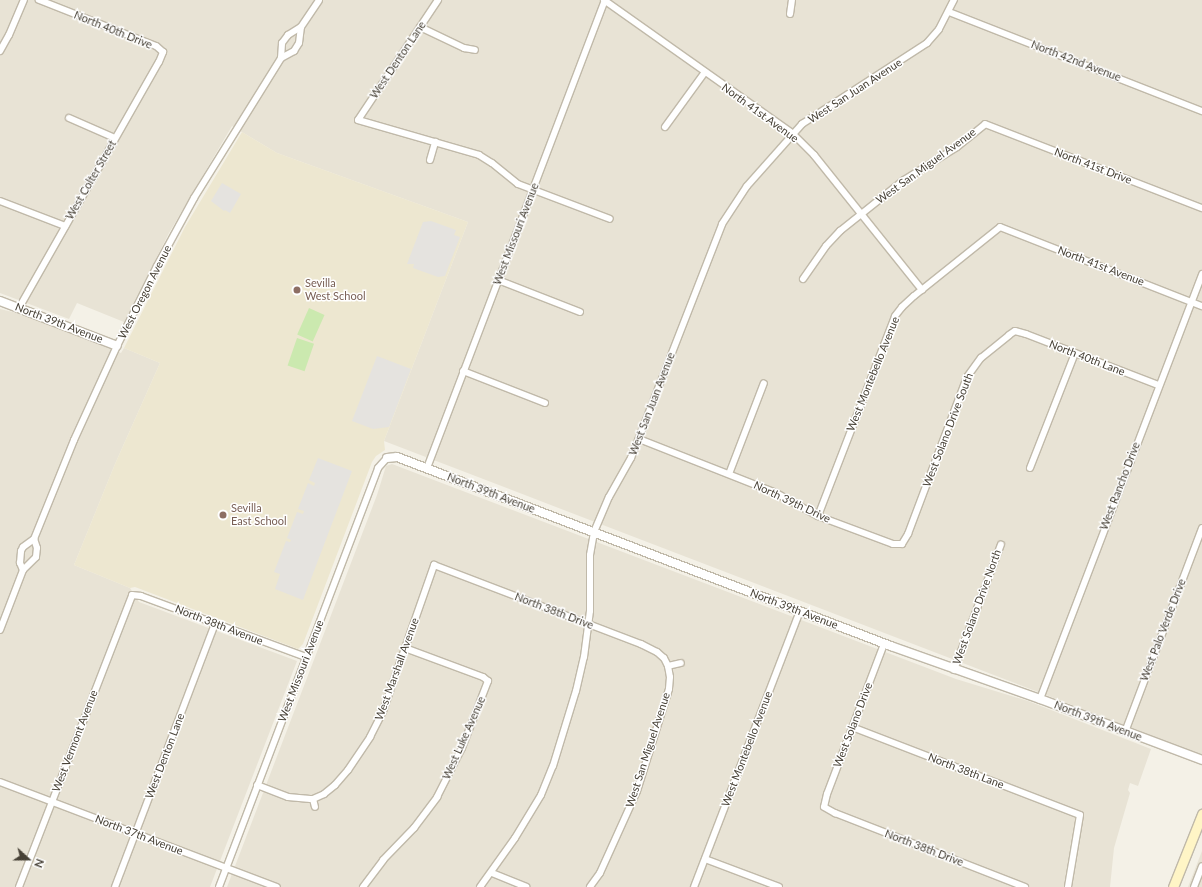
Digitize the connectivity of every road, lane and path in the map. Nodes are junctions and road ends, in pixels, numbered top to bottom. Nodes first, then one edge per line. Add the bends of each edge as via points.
1 (24, 0) edge
2 (39, 0) edge
3 (318, 0) edge
4 (438, 0) edge
5 (605, 0) edge
6 (792, 0) edge
7 (954, 0) edge
8 (949, 12) junction
9 (790, 14) dead end
10 (301, 27) junction
11 (420, 28) junction
12 (475, 50) dead end
13 (0, 51) edge
14 (163, 52) joint
15 (280, 58) junction
16 (705, 72) junction
17 (1202, 111) edge
18 (68, 118) dead end
19 (985, 124) joint
20 (665, 127) dead end
21 (792, 134) junction
22 (115, 138) junction
23 (435, 142) junction
24 (430, 160) dead end
25 (533, 190) junction
26 (0, 201) edge
27 (1202, 208) edge
28 (860, 214) junction
29 (610, 219) dead end
30 (65, 226) junction
31 (1000, 227) joint
32 (1202, 274) edge
33 (803, 279) dead end
34 (498, 280) junction
35 (922, 290) junction
36 (0, 301) edge
37 (1191, 301) junction
38 (1202, 306) edge
39 (18, 308) junction
40 (580, 312) dead end
41 (1015, 331) joint
42 (117, 346) junction
43 (1076, 353) junction
44 (462, 371) junction
45 (764, 383) dead end
46 (1158, 385) junction
47 (545, 403) dead end
48 (639, 440) junction
49 (387, 458) joint
50 (426, 468) junction
51 (1030, 468) dead end
52 (729, 474) junction
53 (818, 516) junction
54 (1202, 528) edge
55 (594, 532) junction
56 (34, 539) junction
57 (902, 544) joint
58 (1001, 544) dead end
59 (434, 565) joint
60 (23, 570) junction
61 (132, 595) joint
62 (800, 612) junction
63 (215, 624) junction
64 (588, 624) junction
65 (0, 630) edge
66 (884, 644) junction
67 (405, 648) junction
68 (306, 658) junction
69 (681, 663) dead end
70 (668, 666) junction
71 (954, 670) junction
72 (1040, 699) junction
73 (852, 727) junction
74 (1125, 732) junction
75 (1202, 760) edge
76 (0, 782) edge
77 (257, 785) junction
78 (313, 798) junction
79 (52, 802) junction
80 (315, 807) dead end
81 (824, 807) joint
82 (1202, 814) edge
83 (135, 834) junction
84 (706, 859) junction
85 (1202, 866) edge
86 (226, 868) junction
87 (492, 873) junction
88 (19, 887) edge
89 (115, 887) edge
90 (219, 887) edge
91 (277, 887) edge
92 (363, 887) edge
93 (480, 887) edge
94 (526, 887) edge
95 (590, 887) edge
96 (694, 887) edge
97 (779, 887) edge
98 (1025, 887) edge
99 (1068, 887) edge
100 (1173, 887) edge
101 (1194, 887) edge

1 - 13 street
2 - 14 street, North 40th Drive via 156,46
3 - 10 street, West Oregon Avenue
4 - 11 street, West Denton Lane
5 - 16 street, North 41st Avenue
5 - 25 street, West Missouri Avenue
6 - 9 street
7 - 8 street, West San Juan Avenue
8 - 17 street, North 42nd Avenue
8 - 21 street, West San Juan Avenue via 927,43 825,108
10 - 15 street, West Oregon Avenue via 288,35 282,43
10 - 15 street, West Oregon Avenue via 299,42 294,51
11 - 12 street via 464,48
11 - 23 street, West Denton Lane via 358,120
14 - 22 street, West Colter Street
15 - 42 street, West Oregon Avenue via 194,198
16 - 20 street
16 - 21 street, North 41st Avenue
18 - 22 street
19 - 27 street, North 41st Drive
19 - 28 street, West San Miguel Avenue
21 - 28 street, North 41st Avenue via 814,155
21 - 48 street, West San Juan Avenue via 748,186 722,224
22 - 30 street, West Colter Street
23 - 24 street
23 - 25 street via 484,157 513,181
25 - 29 street
25 - 34 street, West Missouri Avenue
26 - 30 street
28 - 33 street, West San Miguel Avenue via 826,246
28 - 35 street, North 41st Avenue
30 - 39 street, West Colter Street
31 - 35 street, West Montebello Avenue
31 - 37 street, North 41st Avenue
32 - 37 street, West Rancho Drive
34 - 40 street
34 - 44 street, West Missouri Avenue
35 - 53 street, West Montebello Avenue via 902,307 890,328
36 - 39 street, North 39th Avenue
37 - 38 street, North 41st Avenue
37 - 46 street, West Rancho Drive
39 - 42 street, North 39th Avenue
41 - 43 street, North 40th Lane
41 - 57 street, West Solano Drive South via 981,358 967,377
42 - 56 street, West Oregon Avenue via 74,440
43 - 46 street, North 40th Lane
43 - 51 street
44 - 47 street
44 - 50 street, West Missouri Avenue
45 - 52 street
46 - 72 street, West Rancho Drive
48 - 52 street, North 39th Drive
48 - 55 street, West San Juan Avenue
49 - 50 street, North 39th Avenue via 397,457
49 - 68 street, West Missouri Avenue via 378,468
50 - 55 street, North 39th Avenue
52 - 53 street, North 39th Drive via 776,492
53 - 57 street, North 39th Drive via 893,544
54 - 74 street, West Palo Verde Drive
55 - 62 street, North 39th Avenue
55 - 64 street, West San Juan Avenue via 590,555
56 - 60 street, West Oregon Avenue via 37,553
56 - 60 street, West Oregon Avenue via 20,551
58 - 71 street, West Solano Drive North
59 - 64 street, North 38th Drive
59 - 67 street, West Marshall Avenue
60 - 65 street, West Oregon Avenue
61 - 63 street, North 38th Avenue via 142,596
61 - 79 street, West Vermont Avenue
62 - 66 street, North 39th Avenue
62 - 84 street, West Montebello Avenue
63 - 68 street, North 38th Avenue
63 - 83 street, West Denton Lane
64 - 70 street, North 38th Drive via 657,652
64 - 87 street, West San Juan Avenue via 576,691 553,766 541,795
66 - 71 street, North 39th Avenue
66 - 73 street, West Solano Drive
67 - 78 street, West Marshall Avenue via 383,712 370,737 335,785 324,794
67 - 92 street, West Luke Avenue via 488,681 462,748 436,797 414,828 383,860
68 - 77 street, West Missouri Avenue
69 - 70 street
70 - 95 street, West San Miguel Avenue via 668,689 637,792 600,873
71 - 72 street, North 39th Avenue
72 - 74 street, North 39th Avenue
73 - 81 street, West Solano Drive
73 - 99 street, North 38th Lane via 1080,815
74 - 75 street, North 39th Avenue
76 - 79 street, North 37th Avenue
77 - 78 street via 288,797
77 - 86 street, West Missouri Avenue
78 - 80 street
79 - 83 street, North 37th Avenue
79 - 88 street, West Vermont Avenue
81 - 98 street, North 38th Drive via 835,814
82 - 100 main road
83 - 86 street, North 37th Avenue
83 - 89 street, West Denton Lane
84 - 96 street, West Montebello Avenue
84 - 97 street
85 - 101 street
86 - 90 street, West Missouri Avenue
86 - 91 street, North 37th Avenue
87 - 93 street, West San Juan Avenue
87 - 94 street

